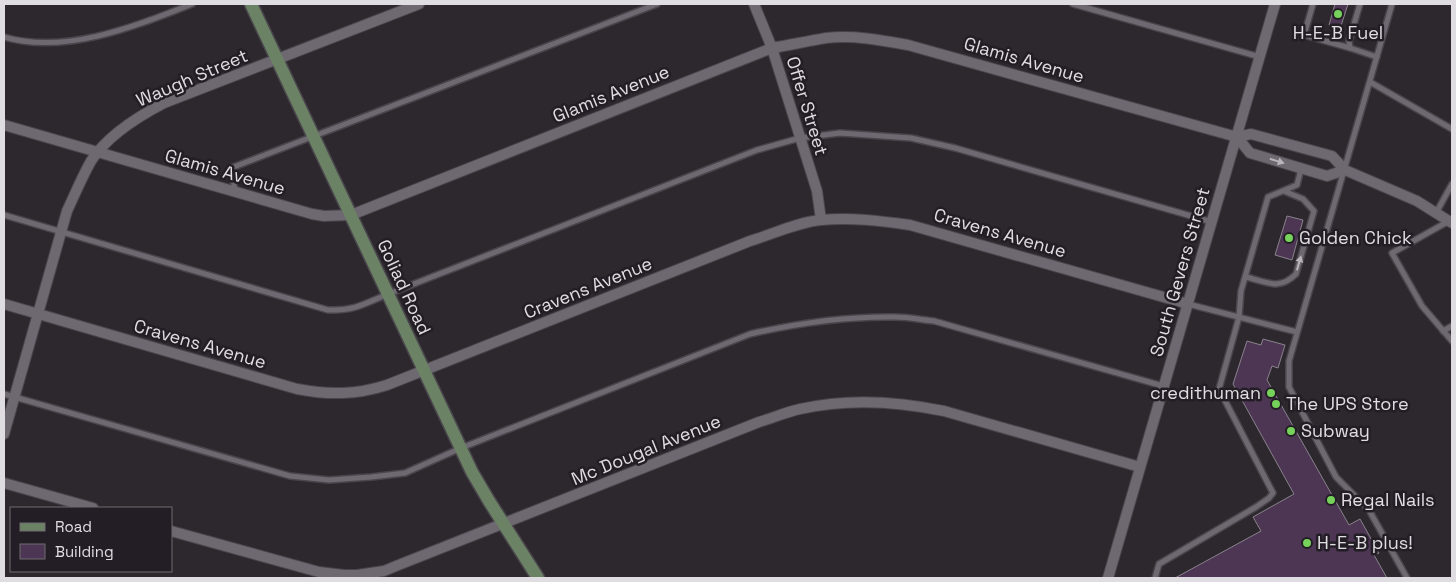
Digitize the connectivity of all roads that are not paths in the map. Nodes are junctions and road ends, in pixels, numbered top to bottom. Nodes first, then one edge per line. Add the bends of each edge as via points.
1 (192, 4) edge
2 (251, 4) edge
3 (419, 4) edge
4 (657, 4) edge
5 (754, 4) edge
6 (1073, 4) edge
7 (1275, 4) edge
8 (1313, 4) edge
9 (1360, 4) edge
10 (1392, 4) edge
11 (4, 37) edge
12 (772, 48) junction
13 (1350, 48) junction
14 (1260, 56) junction
15 (1377, 57) junction
16 (278, 60) junction
17 (1370, 82) junction
18 (4, 125) edge
19 (1452, 129) edge
20 (314, 137) junction
21 (1237, 137) junction
22 (800, 138) junction
23 (98, 152) junction
24 (1302, 168) junction
25 (1345, 170) junction
26 (1452, 184) edge
27 (1284, 191) junction
28 (235, 192) junction
29 (1436, 213) junction
30 (4, 215) edge
31 (351, 215) junction
32 (821, 220) junction
33 (1212, 222) junction
34 (1451, 222) edge
35 (61, 231) junction
36 (1246, 277) junction
37 (388, 294) junction
38 (4, 304) edge
39 (1188, 304) junction
40 (38, 314) junction
41 (1239, 317) junction
42 (1452, 326) edge
43 (1444, 331) junction
44 (1297, 332) junction
45 (1452, 341) edge
46 (424, 370) junction
47 (1164, 387) junction
48 (4, 394) edge
49 (14, 397) junction
50 (4, 434) edge
51 (461, 448) junction
52 (1140, 468) junction
53 (4, 483) edge
54 (89, 507) edge
55 (504, 524) junction
56 (172, 531) edge
57 (538, 578) edge
58 (1108, 578) edge
59 (1155, 578) edge
60 (1407, 578) edge

1 - 11 lane via 89,38 48,42
2 - 16 main road, Goliad Road
3 - 16 street, Waugh Street
4 - 20 lane
5 - 12 street, Offer Street
6 - 14 lane
7 - 14 street, South Gevers Street
8 - 13 lane via 1304,35
9 - 13 lane
10 - 15 lane
12 - 21 street, Glamis Avenue via 827,38 908,44
12 - 22 street, Offer Street
12 - 31 street, Glamis Avenue
13 - 15 lane
14 - 21 street, South Gevers Street
15 - 17 lane
16 - 20 main road, Goliad Road
16 - 23 street, Waugh Street via 164,103 126,126
17 - 19 lane
17 - 25 lane
18 - 23 street, Glamis Avenue
20 - 28 lane via 231,168
20 - 31 main road, Goliad Road
21 -> 24 street via 1250,153
21 - 25 street via 1251,134 1332,156
21 - 33 street, South Gevers Street
22 - 32 street, Offer Street via 817,191
22 - 33 lane via 840,133 910,138 956,148
22 - 37 lane via 757,150
23 - 28 street, Glamis Avenue
23 - 35 street, Waugh Street via 77,187
24 - 25 street via 1328,176
24 - 27 lane via 1297,184
25 - 29 street via 1417,201
25 - 44 lane
26 - 29 lane
27 - 36 lane via 1268,197
36 -> 27 lane via 1279,285 1296,274 1314,211 1303,199
28 - 31 street, Glamis Avenue via 312,214
29 - 34 street
30 - 35 lane
31 - 37 main road, Goliad Road
32 - 39 street, Cravens Avenue via 910,225
32 - 46 street, Cravens Avenue via 750,241
33 - 39 street, South Gevers Street
34 - 43 lane via 1392,253 1422,306
35 - 37 lane via 328,310 346,310
35 - 40 street, Waugh Street
36 - 41 lane via 1241,291
37 - 46 main road, Goliad Road
38 - 40 street, Cravens Avenue
39 - 41 lane
39 - 47 street, South Gevers Street
40 - 46 street, Cravens Avenue via 317,393 373,390
40 - 49 street, Waugh Street
41 - 44 lane
41 - 59 lane via 1218,389 1273,493 1256,507 1159,564
42 - 43 lane
43 - 45 lane
44 - 60 lane via 1289,361 1289,387 1336,477 1369,510
46 - 51 main road, Goliad Road
47 - 51 lane via 934,321 897,317 844,318 750,334
47 - 52 street, South Gevers Street
48 - 49 lane
49 - 50 street, Waugh Street
49 - 51 lane via 290,476 329,480 405,473
51 - 55 main road, Goliad Road via 488,501
52 - 55 street, Mc Dougal Avenue via 944,411 914,405 852,402 798,409 759,422
52 - 58 street, South Gevers Street
53 - 54 street
55 - 56 street, Mc Dougal Avenue via 384,571 357,575 305,569
55 - 57 main road, Goliad Road

